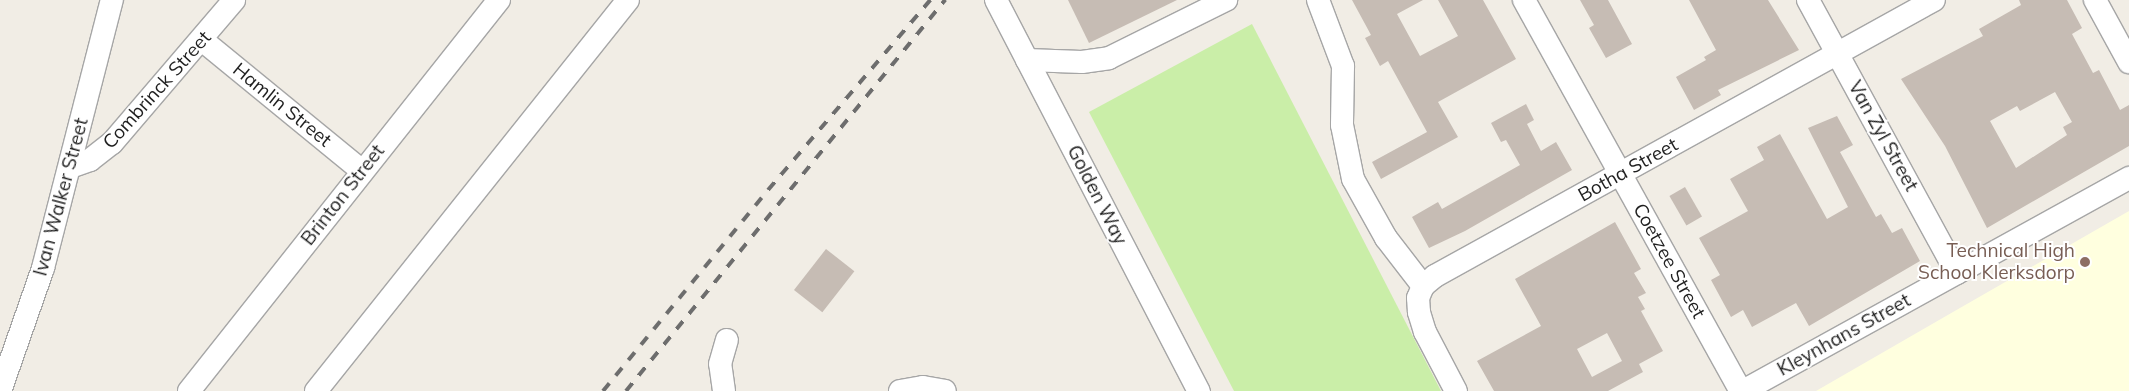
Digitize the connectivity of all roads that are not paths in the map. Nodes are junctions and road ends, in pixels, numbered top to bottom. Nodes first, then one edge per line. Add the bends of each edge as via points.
1 (112, 0) edge
2 (234, 0) edge
3 (499, 0) edge
4 (628, 0) edge
5 (996, 0) edge
6 (1226, 0) edge
7 (1318, 0) edge
8 (1524, 0) edge
9 (1808, 0) edge
10 (1934, 0) edge
11 (2095, 0) edge
12 (202, 40) junction
13 (1838, 54) junction
14 (1027, 60) junction
15 (2129, 62) edge
16 (70, 167) junction
17 (362, 170) junction
18 (1621, 174) junction
19 (2129, 178) edge
20 (1957, 273) junction
21 (1424, 286) junction
22 (727, 340) dead end
23 (0, 391) edge
24 (189, 391) edge
25 (316, 391) edge
26 (724, 391) edge
27 (900, 391) edge
28 (944, 391) edge
29 (1199, 391) edge
30 (1456, 391) edge
31 (1742, 391) edge

1 - 16 street, Ivan Walker Street
2 - 12 street, Combrinck Street
3 - 17 street, Brinton Street
4 - 25 street
5 - 14 street, Golden Way
6 - 14 street via 1109,58 1082,62
7 - 21 street via 1343,66 1342,125 1353,179 1386,238
8 - 18 street, Coetzee Street
9 - 13 street, Van Zyl Street
10 - 13 street, Botha Street
11 - 15 street
12 - 16 street, Combrinck Street via 112,143 90,160
12 - 17 street, Hamlin Street
13 - 18 street, Botha Street
13 - 20 street, Van Zyl Street
14 - 29 street, Golden Way
16 - 23 street, Ivan Walker Street via 43,268
17 - 24 street, Brinton Street
18 - 21 street, Botha Street via 1434,276
18 - 31 street, Coetzee Street
19 - 20 street, Kleynhans Street
20 - 31 street, Kleynhans Street
21 - 30 street via 1418,298 1421,318
22 - 26 street via 720,364
27 - 28 street via 923,387

